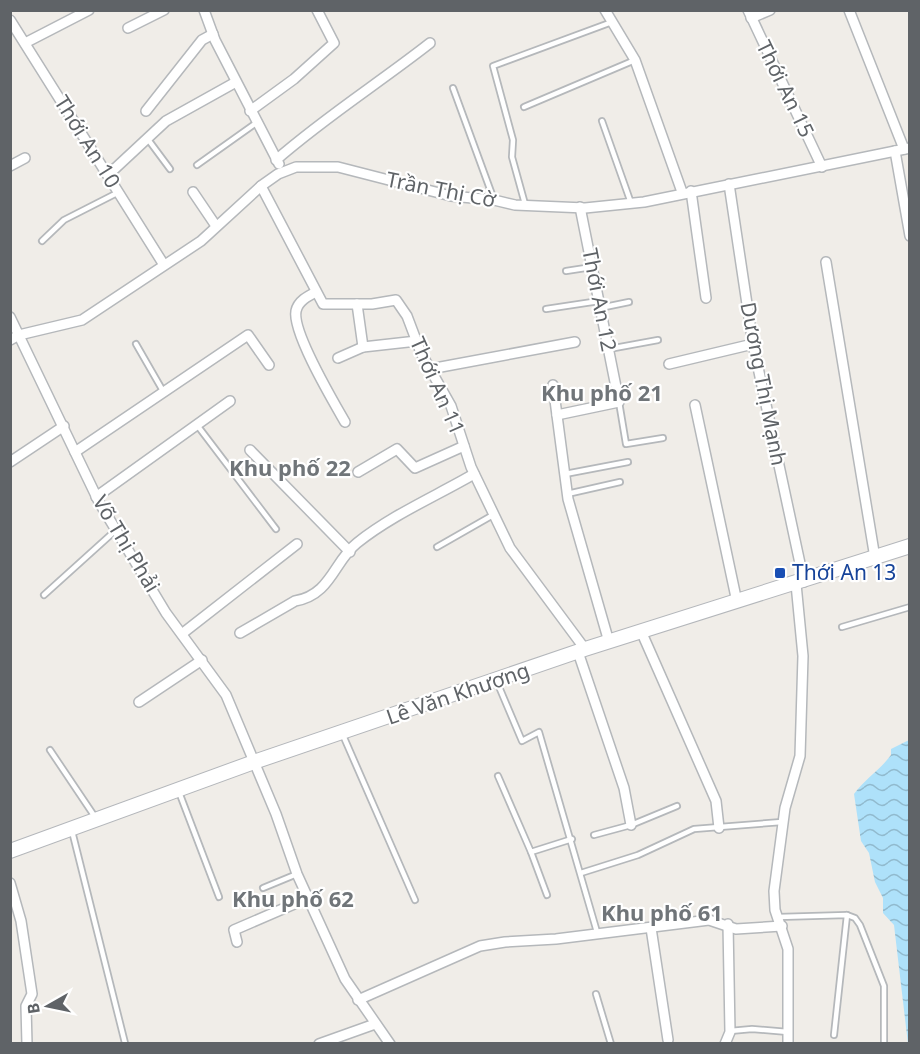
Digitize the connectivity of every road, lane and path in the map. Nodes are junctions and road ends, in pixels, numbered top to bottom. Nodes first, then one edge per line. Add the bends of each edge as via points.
1 (89, 10) edge
2 (164, 10) edge
3 (204, 10) edge
4 (317, 10) edge
5 (605, 10) edge
6 (770, 10) edge
7 (849, 10) edge
8 (749, 14) edge
9 (10, 20) edge
10 (612, 22) junction
11 (128, 28) dead end
12 (213, 34) junction
13 (25, 43) junction
14 (430, 43) dead end
15 (635, 60) junction
16 (236, 82) junction
17 (453, 88) dead end
18 (524, 107) dead end
19 (146, 111) dead end
20 (250, 111) junction
21 (602, 121) dead end
22 (256, 123) junction
23 (147, 138) junction
24 (903, 150) edge
25 (25, 158) dead end
26 (276, 160) junction
27 (197, 165) dead end
28 (10, 166) edge
29 (822, 167) junction
30 (170, 169) dead end
31 (283, 172) junction
32 (108, 175) junction
33 (729, 184) junction
34 (261, 186) junction
35 (119, 192) junction
36 (193, 192) dead end
37 (686, 192) junction
38 (494, 200) junction
39 (631, 203) junction
40 (526, 205) junction
41 (580, 207) junction
42 (216, 226) junction
43 (909, 236) edge
44 (42, 241) dead end
45 (826, 262) dead end
46 (164, 265) junction
47 (592, 267) junction
48 (566, 271) dead end
49 (316, 292) junction
50 (706, 298) dead end
51 (629, 302) dead end
52 (357, 304) junction
53 (600, 304) junction
54 (546, 309) dead end
55 (10, 317) edge
56 (15, 337) edge
57 (658, 340) dead end
58 (417, 341) junction
59 (575, 342) dead end
60 (136, 344) dead end
61 (753, 344) junction
62 (363, 348) junction
63 (609, 349) junction
64 (338, 358) dead end
65 (669, 364) dead end
66 (269, 365) dead end
67 (430, 369) junction
68 (554, 385) dead end
69 (163, 392) junction
70 (230, 401) dead end
71 (619, 402) junction
72 (695, 405) dead end
73 (557, 415) junction
74 (345, 422) dead end
75 (197, 425) junction
76 (64, 426) junction
77 (663, 438) dead end
78 (464, 446) junction
79 (250, 450) dead end
80 (75, 452) junction
81 (10, 462) edge
82 (628, 462) dead end
83 (358, 472) dead end
84 (474, 474) junction
85 (565, 474) junction
86 (620, 482) dead end
87 (567, 494) junction
88 (96, 497) junction
89 (493, 515) junction
90 (276, 529) dead end
91 (116, 530) junction
92 (297, 544) dead end
93 (909, 546) edge
94 (437, 547) dead end
95 (350, 552) junction
96 (875, 558) junction
97 (800, 583) junction
98 (44, 595) dead end
99 (737, 602) junction
100 (909, 607) edge
101 (842, 627) dead end
102 (641, 631) junction
103 (183, 633) junction
104 (240, 633) dead end
105 (609, 642) junction
106 (581, 651) junction
107 (202, 660) junction
108 (496, 681) junction
109 (139, 702) dead end
110 (342, 734) junction
111 (50, 750) dead end
112 (254, 762) junction
113 (498, 776) dead end
114 (178, 790) junction
115 (676, 806) dead end
116 (96, 819) junction
117 (784, 822) junction
118 (631, 825) junction
119 (719, 828) junction
120 (71, 829) junction
121 (594, 835) dead end
122 (572, 839) junction
123 (10, 851) edge
124 (531, 852) junction
125 (581, 873) junction
126 (297, 874) junction
127 (10, 883) edge
128 (263, 888) dead end
129 (548, 895) dead end
130 (219, 897) dead end
131 (308, 898) junction
132 (415, 900) dead end
133 (847, 915) junction
134 (780, 921) junction
135 (728, 924) junction
136 (651, 928) junction
137 (597, 932) junction
138 (237, 942) dead end
139 (596, 994) dead end
140 (358, 1000) junction
141 (375, 1024) junction
142 (730, 1031) junction
143 (788, 1032) junction
144 (834, 1035) dead end
145 (669, 1040) dead end
146 (125, 1043) edge
147 (27, 1044) edge
148 (319, 1044) edge
149 (390, 1044) edge
150 (611, 1044) edge
151 (725, 1044) edge
152 (788, 1044) edge
153 (884, 1044) edge

1 - 13 street
2 - 11 street
3 - 12 street
4 - 20 street via 334,43
5 - 10 street
6 - 8 street
7 - 24 street
8 - 29 street, Thới An 15
9 - 13 street, Thới An 10
10 - 15 street
10 - 40 lane via 493,66
12 - 16 street
12 - 19 street via 202,40
13 - 32 street, Thới An 10
14 - 26 street via 380,83 334,112
15 - 18 lane
15 - 37 street
16 - 20 street
16 - 23 street via 166,120
17 - 38 lane
20 - 22 street
21 - 39 lane
22 - 26 street
22 - 27 lane
23 - 30 lane
23 - 32 street
24 - 29 street, Trần Thị Cờ
24 - 43 street
25 - 28 street
26 - 31 street
29 - 33 street, Trần Thị Cờ
31 - 34 street, Trần Thị Cờ
31 - 38 street, Trần Thị Cờ via 296,166 338,167 417,190
32 - 35 street, Thới An 10
33 - 37 street, Trần Thị Cờ
33 - 61 street, Dương Thị Mạnh
34 - 42 street, Trần Thị Cờ
34 - 49 street
35 - 44 lane via 64,220
35 - 46 street, Thới An 10
36 - 42 street
37 - 39 street, Trần Thị Cờ
37 - 50 street
38 - 40 street, Trần Thị Cờ
39 - 41 street, Trần Thị Cờ
40 - 41 street, Trần Thị Cờ
41 - 47 street, Thới An 12
42 - 46 street, Trần Thị Cờ
45 - 96 street
46 - 56 street, Trần Thị Cờ via 82,320
47 - 48 lane
47 - 53 street, Thới An 12
49 - 52 street, Thới An 11 via 323,304
49 - 74 street via 300,302 296,316 313,362
51 - 53 lane
52 - 58 street, Thới An 11 via 396,300
52 - 62 street
53 - 54 lane
53 - 63 street, Thới An 12
55 - 56 street, Võ Thị Phải
56 - 76 street, Võ Thị Phải
57 - 63 lane
58 - 62 street
58 - 67 street, Thới An 11
59 - 67 street
60 - 69 lane
61 - 65 street
61 - 97 street, Dương Thị Mạnh
62 - 64 street
63 - 71 street, Thới An 12
66 - 69 street via 248,334
67 - 78 street, Thới An 11 via 451,406
68 - 73 street
69 - 80 street
70 - 75 street
71 - 73 street
71 - 77 lane via 626,444
72 - 99 street
73 - 85 street
75 - 88 street
75 - 90 lane
76 - 80 street, Võ Thị Phải
76 - 81 street
78 - 83 street via 415,468 394,449
78 - 84 street, Thới An 11
79 - 95 street
80 - 88 street, Võ Thị Phải
82 - 85 lane
84 - 89 street, Thới An 11
84 - 95 street via 396,518
85 - 87 street
86 - 87 lane
87 - 105 street
88 - 91 street, Võ Thị Phải
89 - 94 lane
89 - 106 street, Thới An 11 via 510,548
91 - 98 lane
91 - 103 street, Võ Thị Phải via 166,613
92 - 103 street
93 - 96 main road, Lê Văn Khương
95 - 104 street via 330,580 304,600 289,604
96 - 97 main road, Lê Văn Khương
97 - 99 main road, Lê Văn Khương
97 - 117 street, Dương Thị Mạnh via 803,718 800,756
99 - 102 main road, Lê Văn Khương
100 - 101 lane
102 - 105 main road, Lê Văn Khương
102 - 119 street via 712,790
103 - 107 street, Võ Thị Phải
105 - 106 main road, Lê Văn Khương
106 - 108 main road, Lê Văn Khương
106 - 118 street, Thới An 11 via 624,788
107 - 109 street
107 - 112 street, Võ Thị Phải via 226,695
108 - 110 main road, Lê Văn Khương
108 - 122 lane via 522,741 539,732
110 - 112 main road, Lê Văn Khương
110 - 132 lane
111 - 116 lane
112 - 114 main road, Lê Văn Khương
112 - 126 street, Võ Thị Phải
113 - 124 lane
114 - 116 main road, Lê Văn Khương
114 - 130 lane
115 - 118 lane
116 - 120 main road, Lê Văn Khương
117 - 119 lane
117 - 134 street, Dương Thị Mạnh via 774,891
118 - 121 lane
119 - 125 lane via 694,829 639,855
120 - 123 main road, Lê Văn Khương
120 - 146 lane
122 - 124 lane
122 - 125 lane
124 - 129 lane
125 - 137 lane
126 - 128 lane
126 - 131 street, Võ Thị Phải
127 - 147 street via 21,921 32,994 26,1006
131 - 138 street via 234,930
131 - 140 street, Võ Thị Phải
133 - 134 lane
133 - 144 lane
133 - 153 lane via 860,925 881,974
134 - 135 street via 736,929
134 - 143 street, Dương Thị Mạnh via 788,949
135 - 136 street via 709,920
135 - 142 street
136 - 137 street
136 - 145 street
137 - 140 street via 480,946
139 - 150 lane
140 - 141 street, Võ Thị Phải
141 - 148 street
141 - 149 street, Võ Thị Phải
142 - 143 lane
142 - 151 street
143 - 152 street, Dương Thị Mạnh

